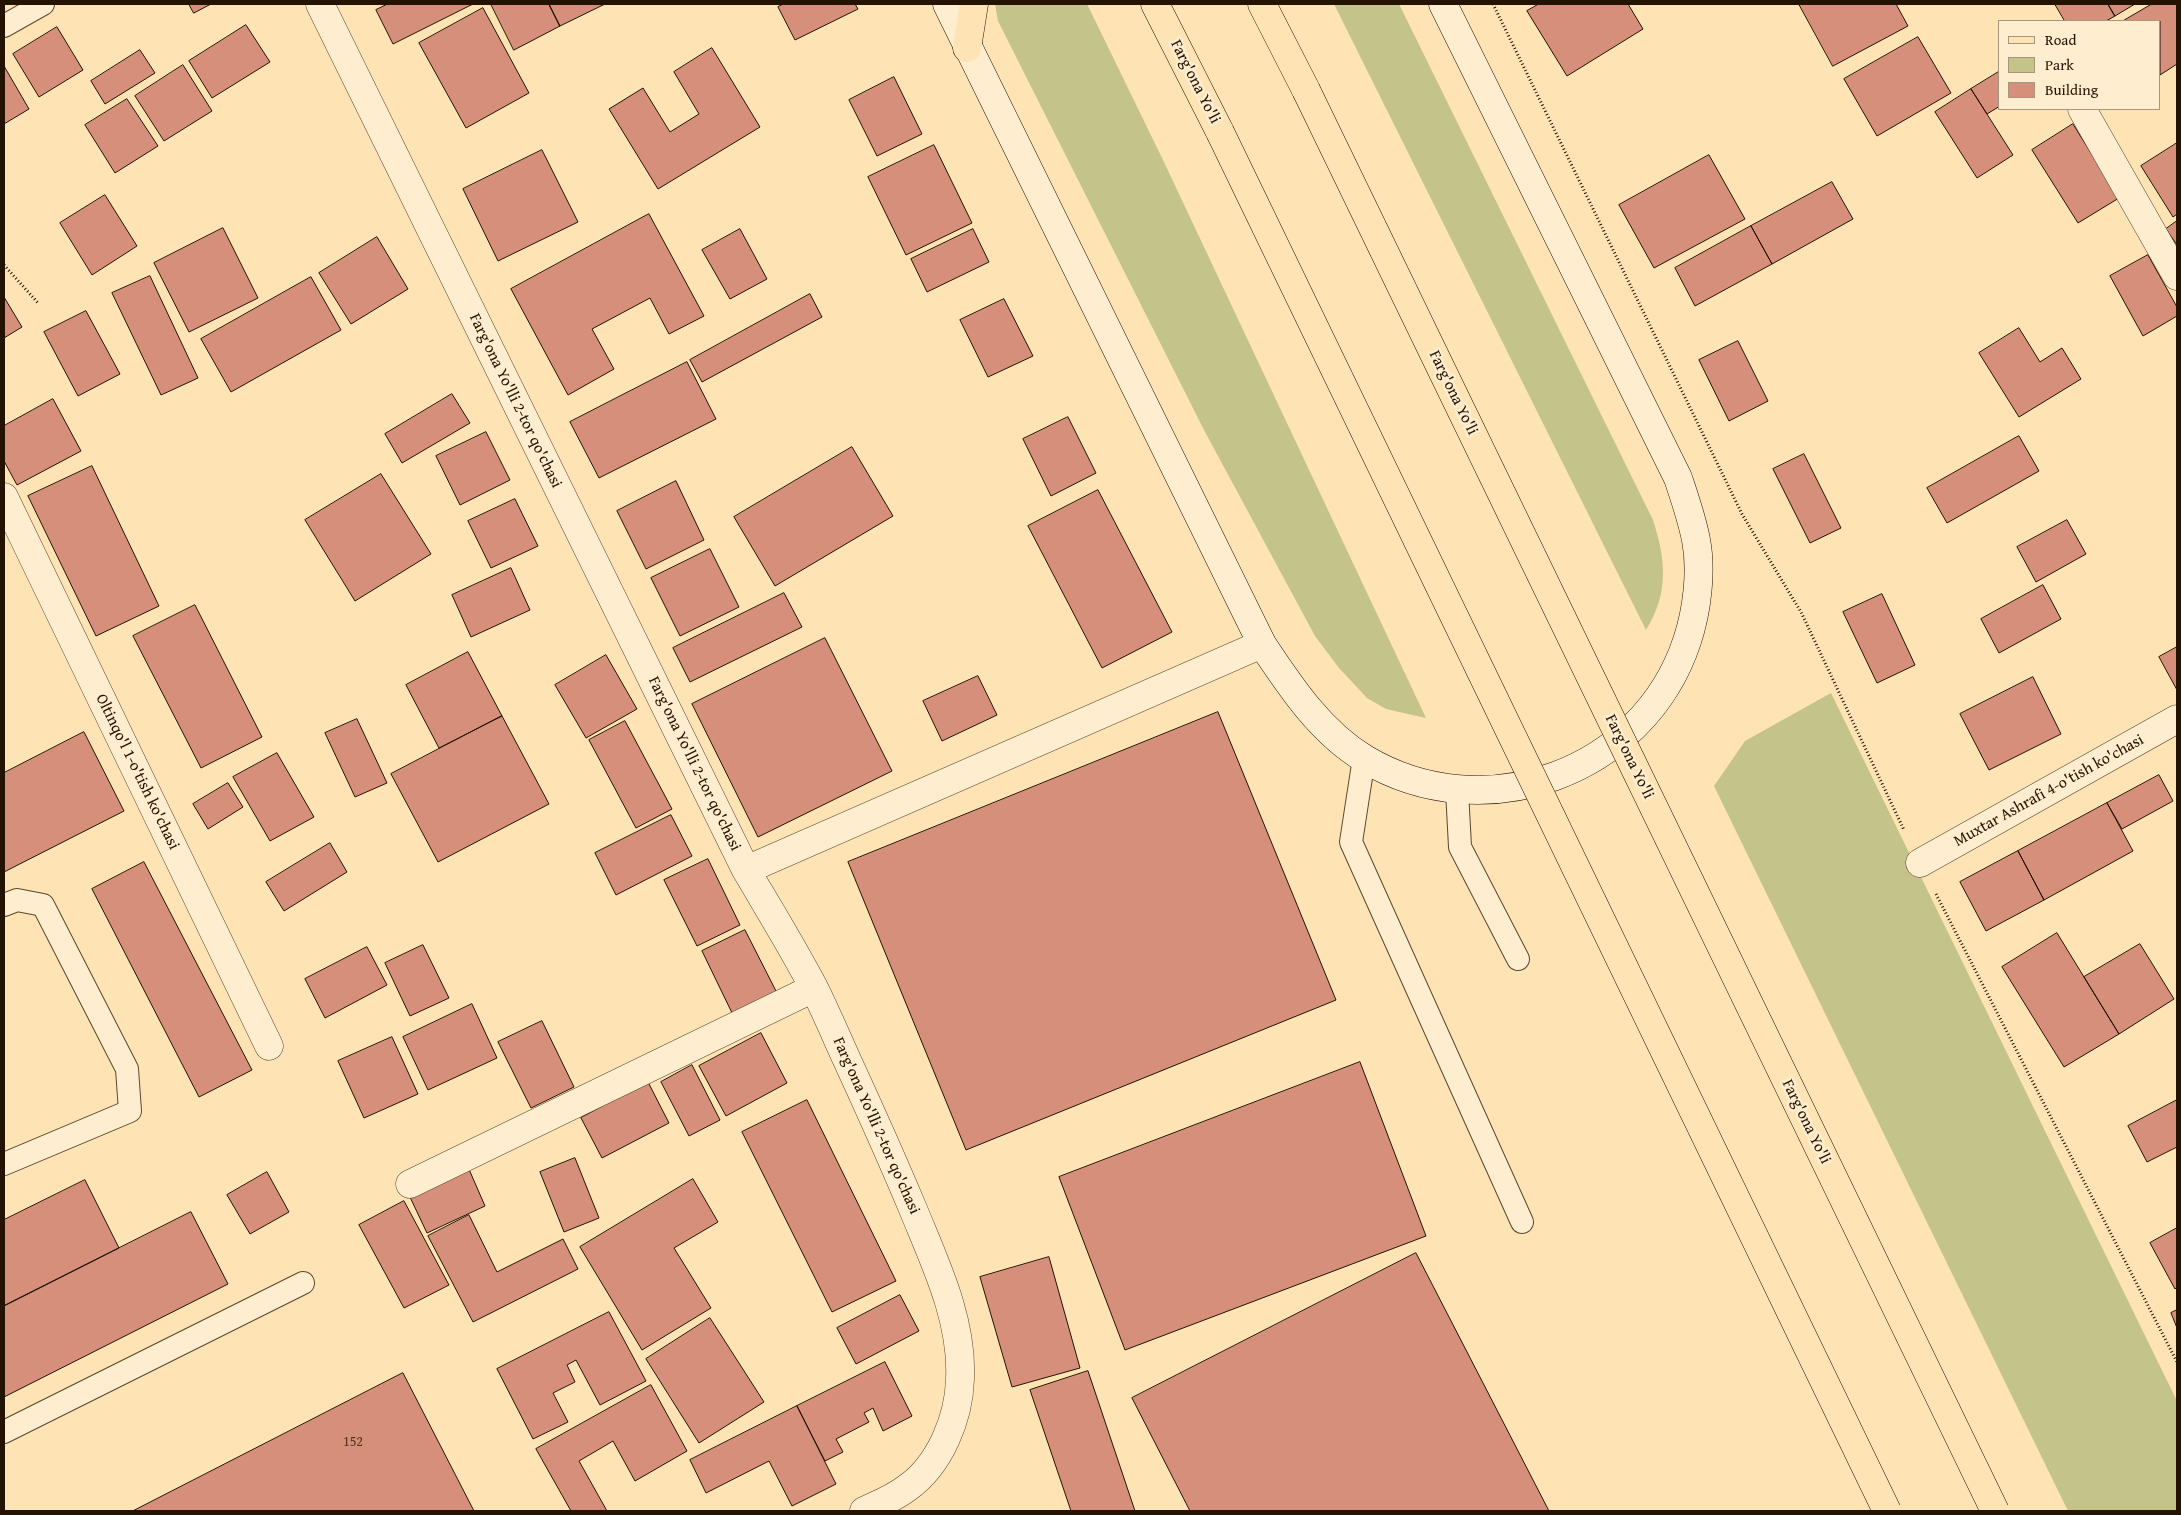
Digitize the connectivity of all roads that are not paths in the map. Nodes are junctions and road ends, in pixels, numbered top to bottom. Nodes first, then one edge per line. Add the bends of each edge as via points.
1 (43, 4) edge
2 (320, 4) edge
3 (947, 4) edge
4 (974, 4) edge
5 (1155, 4) edge
6 (1262, 4) edge
7 (1443, 4) edge
8 (4, 26) edge
9 (967, 48) junction
10 (2083, 110) edge
11 (2177, 276) edge
12 (4, 497) edge
13 (1262, 644) junction
14 (2177, 719) edge
15 (1364, 758) junction
16 (1457, 790) junction
17 (1920, 863) road end
18 (746, 870) junction
19 (4, 905) edge
20 (1518, 959) dead end
21 (814, 988) junction
22 (269, 1046) dead end
23 (4, 1164) edge
24 (410, 1184) dead end
25 (1522, 1222) dead end
26 (303, 1282) dead end
27 (4, 1432) edge
28 (864, 1511) edge
29 (1887, 1511) edge
30 (1994, 1511) edge

1 - 8 lane
2 - 18 street, Farg'ona Yo'lli 2-tor qo'chasi
3 - 9 street
4 - 9 main road
5 - 29 main road, Farg'ona Yo'li, bridge via 1220,132
6 - 30 main road, Farg'ona Yo'li, bridge
7 - 16 street via 1678,478 1696,542 1698,574 1688,640 1676,670 1637,724 1585,764 1554,778 1523,787
9 - 13 street
10 - 11 street
12 - 22 street, Oltinqo'l 1-o'tish ko'chasi
13 - 15 street via 1314,714 1336,738
13 - 18 street
14 - 17 street, Muxtar Ashrafi 4-o'tish ko'chasi
15 - 16 street via 1400,776
15 - 25 lane via 1351,842
16 - 20 lane via 1460,847
18 - 21 street, Farg'ona Yo'lli 2-tor qo'chasi
19 - 23 lane via 17,900 43,905 127,1069 130,1111
21 - 24 street
21 - 28 street, Farg'ona Yo'lli 2-tor qo'chasi via 928,1245 957,1329 961,1355 956,1407 938,1454 909,1487
26 - 27 lane

